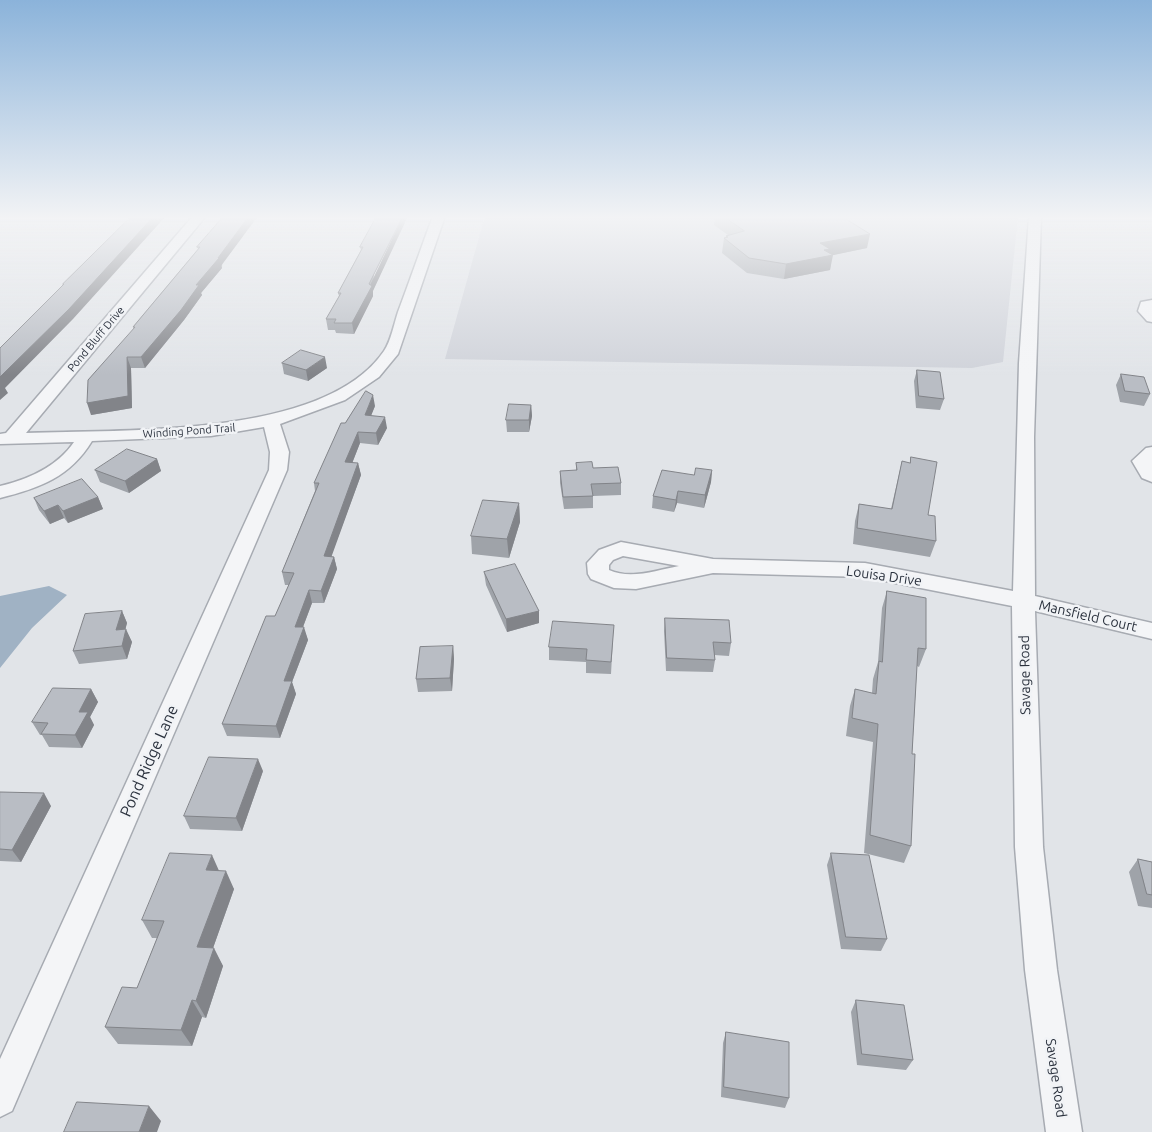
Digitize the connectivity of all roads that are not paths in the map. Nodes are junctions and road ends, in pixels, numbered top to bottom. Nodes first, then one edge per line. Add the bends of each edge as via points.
1 (154, 269) edge
2 (421, 269) edge
3 (1032, 269) edge
4 (1152, 304) edge
5 (1152, 318) edge
6 (271, 422) junction
7 (86, 437) junction
8 (6, 439) edge
9 (1152, 452) edge
10 (1152, 476) edge
11 (0, 492) edge
12 (713, 566) dead end
13 (1023, 601) junction
14 (1152, 631) edge
15 (0, 1099) edge
16 (1064, 1132) edge

1 - 8 street, Pond Bluff Drive
2 - 6 street, Winding Pond Trail via 396,342 385,362 365,380 339,396
3 - 13 street, Savage Road via 1025,409
4 - 5 street via 1146,305 1145,312
6 - 7 street, Winding Pond Trail via 211,431
6 - 15 street, Pond Ridge Lane via 281,460 278,470
7 - 8 street, Winding Pond Trail
7 - 11 street via 72,457 49,474
9 - 10 street via 1141,461
12 - 13 street, Louisa Drive via 864,570
13 - 14 street, Mansfield Court
13 - 16 street, Savage Road via 1027,806 1047,1014

